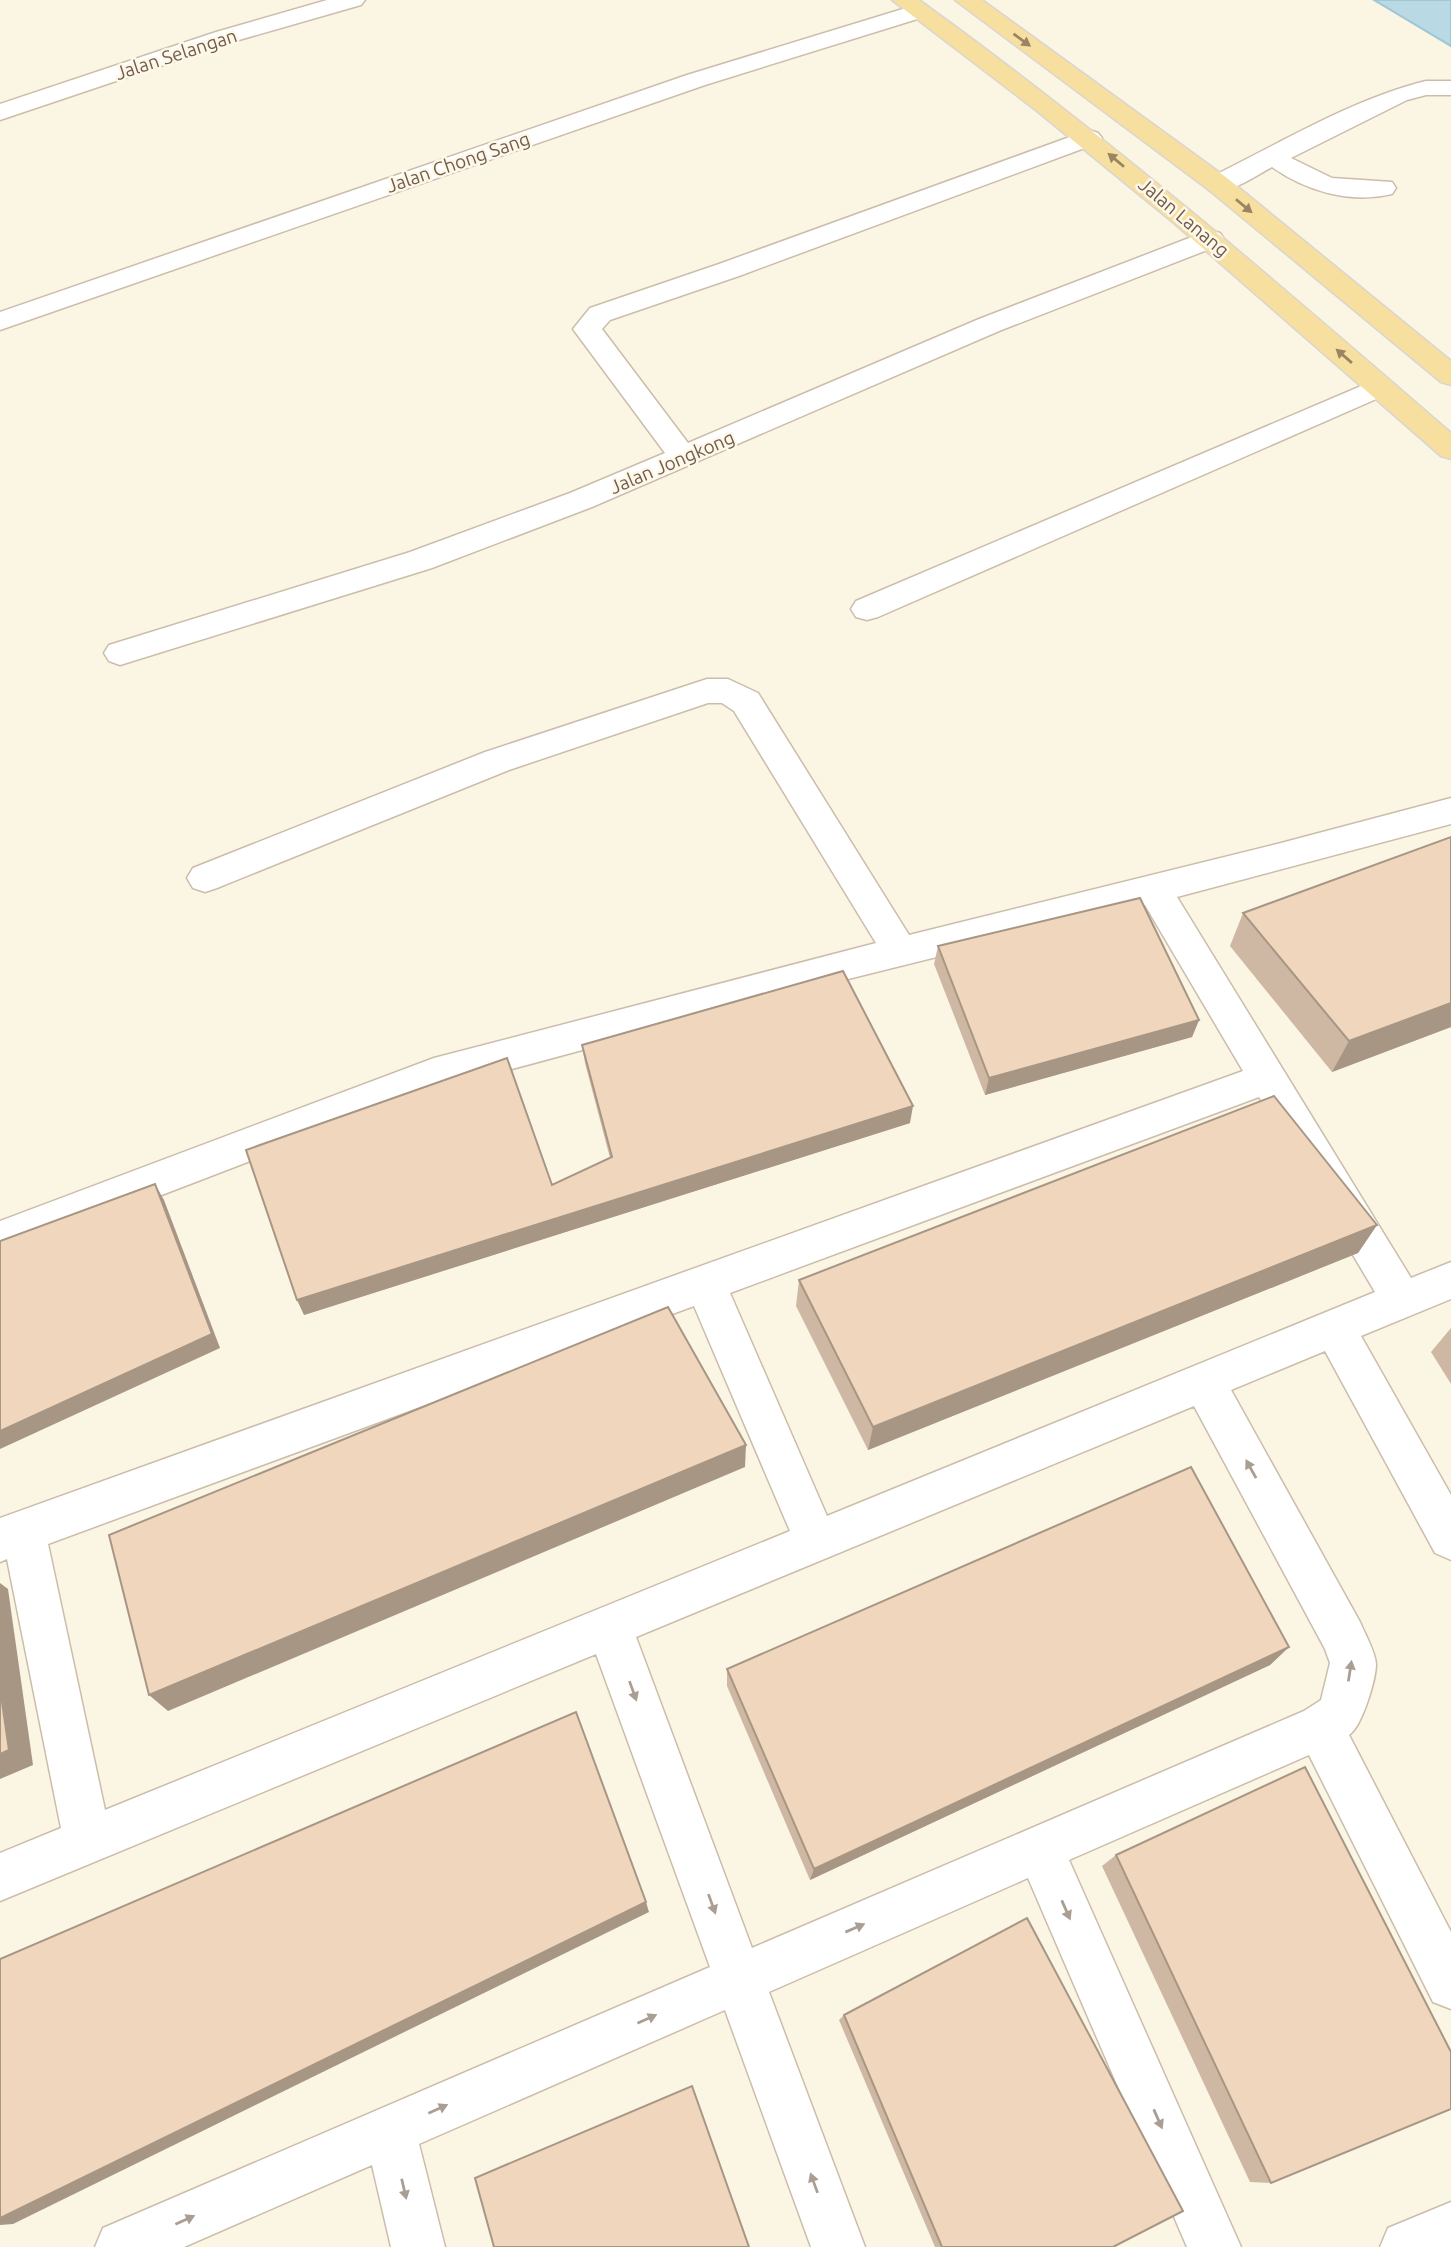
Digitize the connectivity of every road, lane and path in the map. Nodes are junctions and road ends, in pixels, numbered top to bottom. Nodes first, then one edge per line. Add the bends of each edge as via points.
1 (264, 0) edge
2 (353, 0) edge
3 (967, 0) edge
4 (912, 5) edge
5 (285, 19) junction
6 (1451, 88) edge
7 (0, 112) edge
8 (1089, 138) junction
9 (1272, 156) junction
10 (1218, 184) junction
11 (1383, 188) dead end
12 (1211, 239) junction
13 (0, 321) edge
14 (1451, 376) edge
15 (1380, 387) junction
16 (1451, 449) edge
17 (684, 458) junction
18 (867, 609) dead end
19 (120, 653) dead end
20 (1451, 811) edge
21 (205, 878) dead end
22 (1153, 888) junction
23 (901, 953) junction
24 (1268, 1078) junction
25 (0, 1239) edge
26 (1451, 1280) edge
27 (705, 1283) junction
28 (1402, 1300) junction
29 (1335, 1329) junction
30 (1203, 1383) junction
31 (11, 1535) edge
32 (1451, 1538) edge
33 (816, 1541) junction
34 (609, 1627) junction
35 (1320, 1727) junction
36 (88, 1841) junction
37 (1039, 1848) junction
38 (0, 1877) edge
39 (739, 1978) junction
40 (1451, 1984) edge
41 (390, 2130) junction
42 (1451, 2230) edge
43 (122, 2247) edge
44 (418, 2247) edge
45 (838, 2247) edge
46 (1214, 2247) edge
47 (1407, 2247) edge

1 - 5 street
2 - 5 street, Jalan Selangan
3 -> 10 main road, Jalan Lanang
4 - 8 main road, Jalan Lanang
4 - 13 street, Jalan Chong Sang
5 - 7 street, Jalan Selangan
6 - 9 street via 1398,95
12 -> 8 main road, Jalan Lanang
8 - 17 street via 600,314 587,329
9 - 10 street
9 - 11 street via 1314,183 1359,190
10 -> 14 main road, Jalan Lanang
15 -> 12 main road, Jalan Lanang
12 - 17 street, Jalan Jongkong via 989,325
15 - 16 main road, Jalan Lanang
15 - 18 street
17 - 19 street, Jalan Jongkong via 421,560
20 - 22 street
21 - 23 street via 497,761 707,691 728,691 746,702
22 - 23 street
22 - 24 street
23 - 25 street via 434,1074
24 - 27 street
24 - 28 street
26 - 28 street
27 - 31 street
27 - 33 street
28 - 29 street
29 - 30 street
29 - 32 street
30 - 33 street
35 -> 30 street via 1340,1714 1353,1663 1344,1638
31 - 36 street
33 - 34 street
34 - 36 street
34 -> 39 street
35 - 37 street
35 - 40 street
36 - 38 street
39 -> 37 street
37 -> 46 street
41 -> 39 street
45 -> 39 street
43 -> 41 street
41 -> 44 street
42 - 47 street

